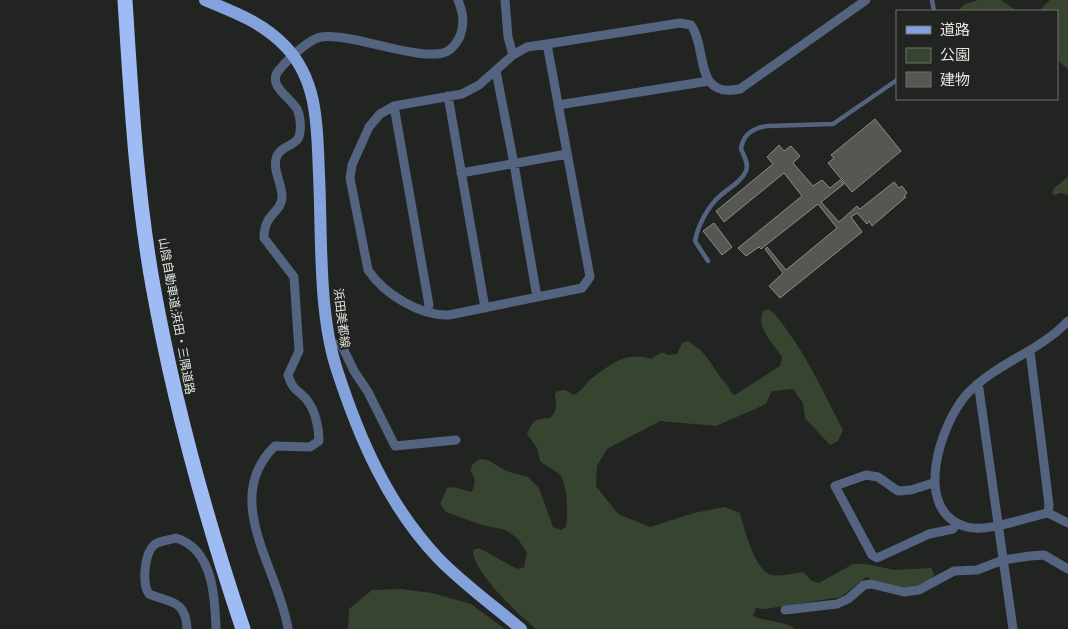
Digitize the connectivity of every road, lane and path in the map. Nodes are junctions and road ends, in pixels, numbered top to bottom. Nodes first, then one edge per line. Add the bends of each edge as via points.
1 (125, 0) edge
2 (205, 0) edge
3 (458, 0) edge
4 (505, 0) edge
5 (866, 0) edge
6 (546, 44) junction
7 (513, 55) junction
8 (294, 56) junction
9 (496, 72) junction
10 (709, 81) junction
11 (896, 81) edge
12 (448, 96) junction
13 (558, 105) junction
14 (394, 106) junction
15 (567, 154) junction
16 (514, 164) junction
17 (461, 173) junction
18 (708, 261) dead end
19 (537, 297) junction
20 (485, 308) junction
21 (427, 312) junction
22 (1068, 322) edge
23 (331, 345) junction
24 (1030, 351) junction
25 (976, 385) junction
26 (456, 440) dead end
27 (933, 484) junction
28 (1048, 513) junction
29 (1068, 523) edge
30 (956, 524) junction
31 (998, 525) junction
32 (1003, 560) junction
33 (1068, 569) edge
34 (785, 610) dead end
35 (187, 629) edge
36 (216, 629) edge
37 (243, 629) edge
38 (288, 629) edge
39 (521, 629) edge
40 (1013, 629) edge

1 - 37 highway, 山陰自動車道;浜田・三隅道路 via 131,104 153,284 190,460
2 - 8 main road, 浜田美都線 via 264,28
3 - 8 street via 464,27 458,41 448,51 431,53 383,47 338,36 319,37 303,46
4 - 7 street
5 - 10 street via 744,87 725,90 716,88
6 - 7 street
6 - 10 street via 685,23 695,31 702,66
6 - 13 street
7 - 9 street
8 - 23 main road, 浜田美都線 via 309,83 316,115 325,303
8 - 38 street via 278,70 276,77 277,86 296,108 300,133 297,140 280,150 276,157 282,198 266,220 264,238 294,277 299,351 288,375 295,391 309,402 319,441 310,447 275,446 258,468 250,499
9 - 12 street via 462,94
9 - 16 street
10 - 13 street
11 - 18 lane via 833,124 766,126 747,134 741,149 747,164 746,171 718,197 698,226 695,241
12 - 14 street
12 - 17 street
13 - 15 street
14 - 21 street via 429,306
14 - 21 street via 380,114 369,127 352,165 350,178 368,270 383,287
15 - 16 street
15 - 19 street via 590,277 582,288
16 - 17 street
16 - 19 street
17 - 20 street
19 - 20 street
20 - 21 street via 450,316
22 - 24 street
23 - 26 street via 340,344 394,446
23 - 39 main road, 浜田美都線 via 363,442 387,490 439,558
24 - 25 street
24 - 28 street
25 - 27 street via 954,414 941,448
25 - 31 street
27 - 30 street via 944,512
27 - 30 street via 898,491 878,477 866,475 834,486 872,555 877,558 929,534 953,530
28 - 29 street
28 - 31 street
30 - 31 street via 983,529
31 - 32 street
32 - 33 street via 1044,555
32 - 34 street via 976,570 954,572 919,590 904,592 864,585 837,604
32 - 40 street
35 - 36 street via 186,614 180,606 149,594 145,585 150,551 156,543 176,538 198,551 212,582

